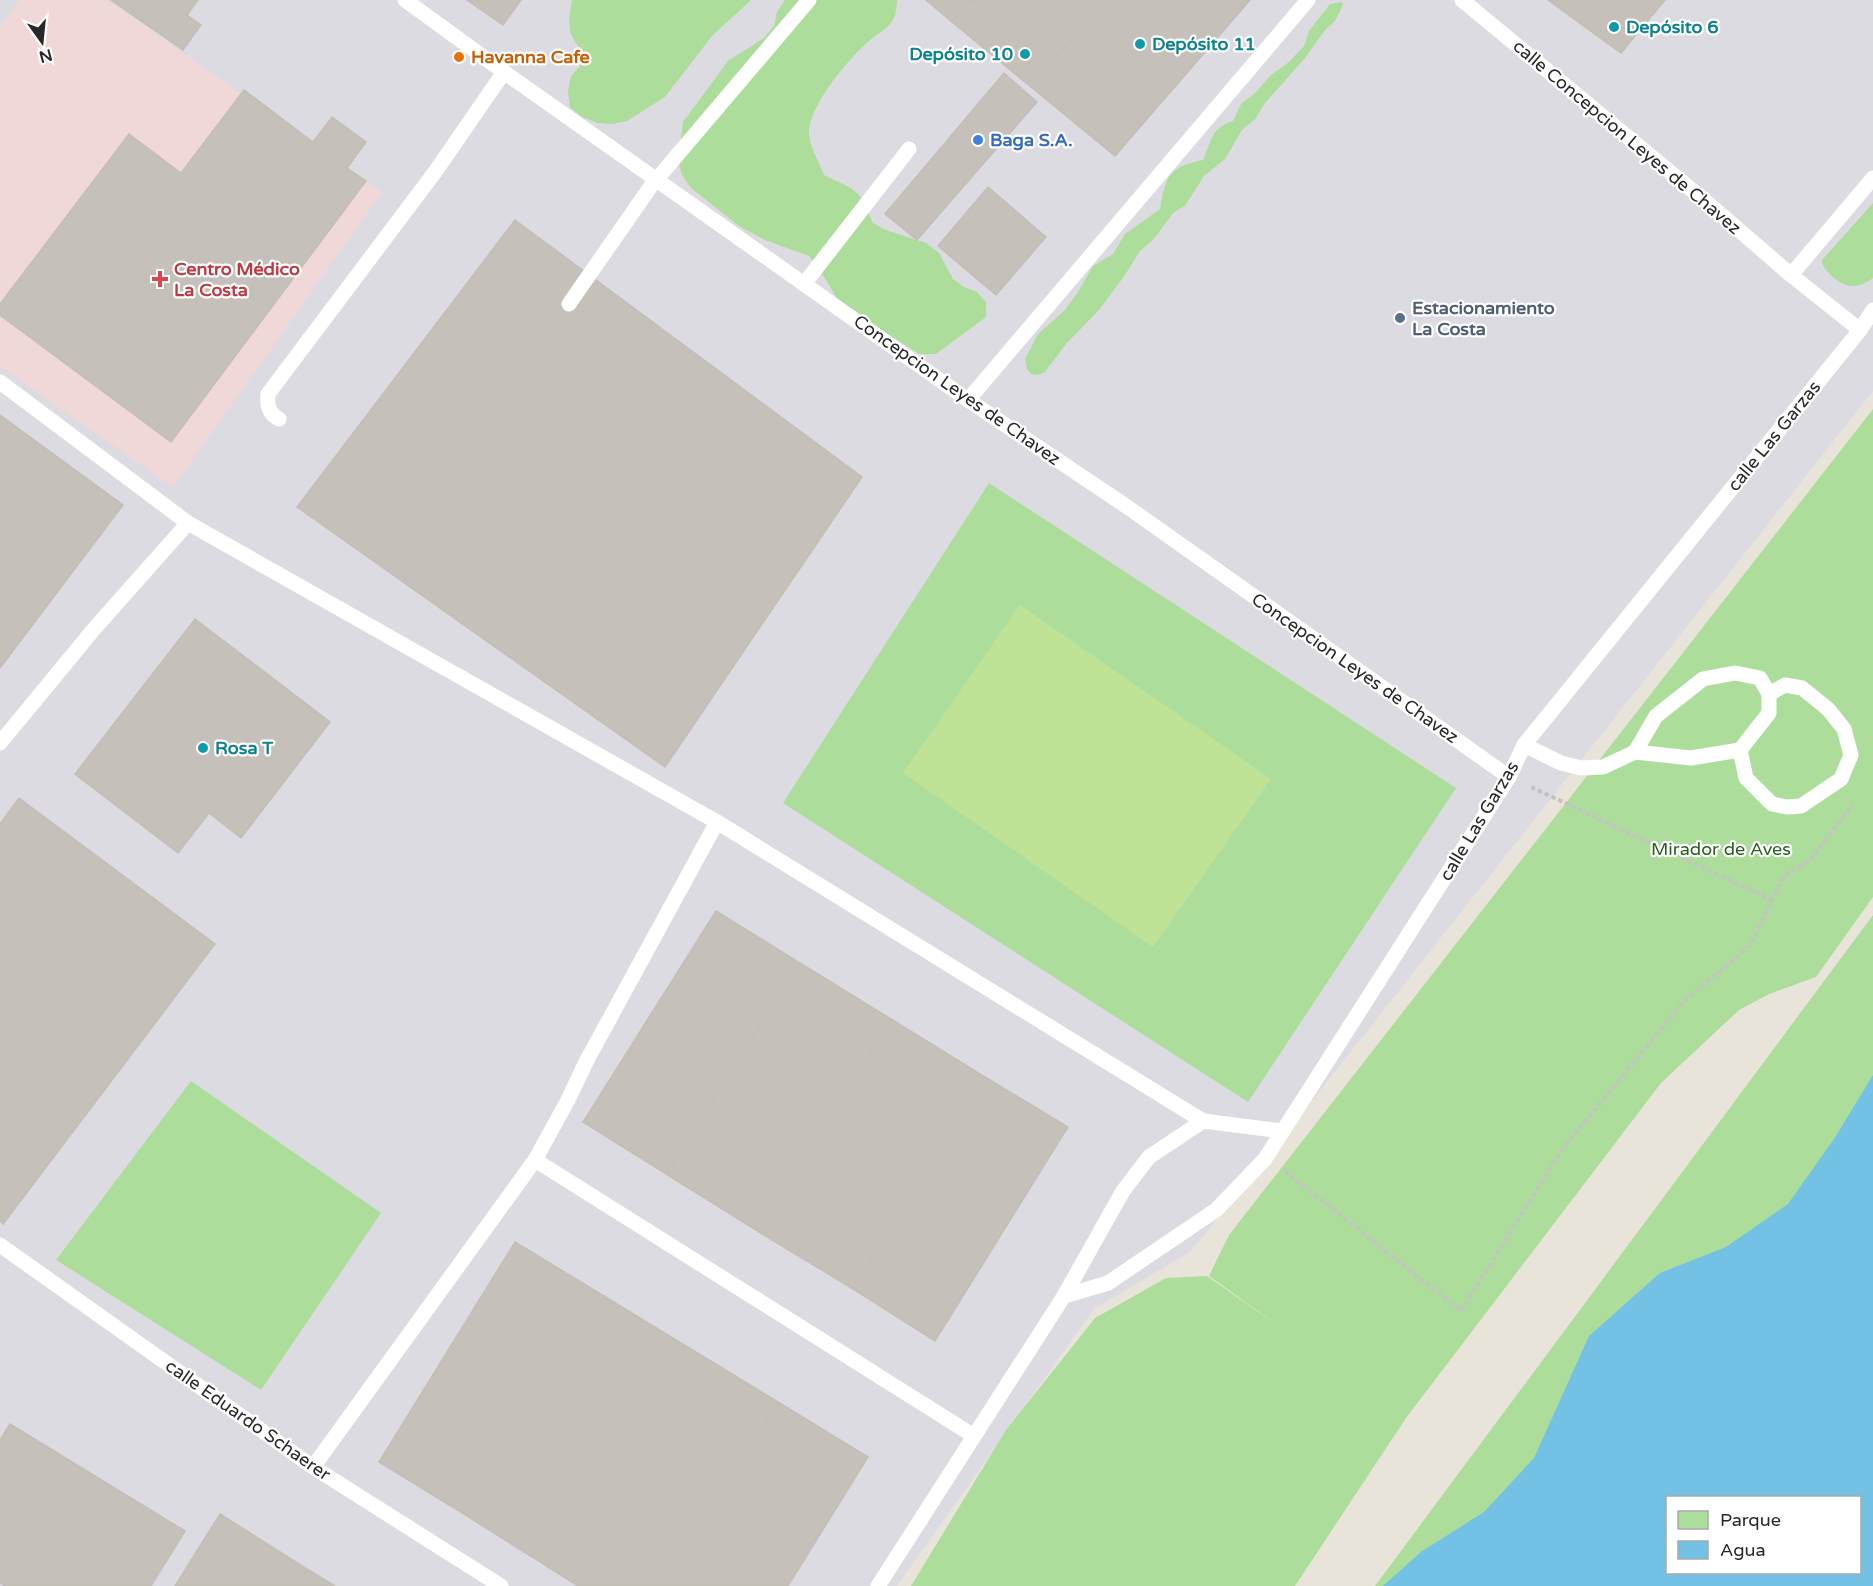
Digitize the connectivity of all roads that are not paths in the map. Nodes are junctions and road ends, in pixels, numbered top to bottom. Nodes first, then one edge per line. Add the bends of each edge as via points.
1 (405, 0) edge
2 (808, 0) edge
3 (1308, 0) edge
4 (1462, 0) edge
5 (504, 72) junction
6 (909, 149) dead end
7 (1873, 178) edge
8 (657, 179) junction
9 (1791, 275) junction
10 (804, 284) junction
11 (569, 304) dead end
12 (1873, 310) edge
13 (1860, 330) junction
14 (0, 382) edge
15 (968, 400) junction
16 (279, 419) dead end
17 (188, 523) junction
18 (1770, 694) junction
19 (0, 743) edge
20 (1524, 745) junction
21 (1740, 750) junction
22 (1635, 752) junction
23 (1509, 777) junction
24 (717, 822) junction
25 (1203, 1121) junction
26 (1282, 1131) junction
27 (535, 1160) junction
28 (0, 1245) edge
29 (1064, 1296) junction
30 (974, 1436) junction
31 (313, 1467) junction
32 (501, 1586) edge
33 (878, 1586) edge

1 - 5 lane, Concepcion Leyes de Chavez
2 - 8 lane
3 - 15 lane
4 - 9 lane, calle Concepcion Leyes de Chavez
5 - 8 lane, Concepcion Leyes de Chavez
5 - 16 lane via 435,172 268,393 269,409
6 - 10 lane
7 - 9 lane
8 - 10 lane, Concepcion Leyes de Chavez
8 - 11 lane
9 - 13 lane, calle Concepcion Leyes de Chavez
10 - 15 lane, Concepcion Leyes de Chavez
12 - 13 lane, calle Las Garzas
13 - 20 lane, calle Las Garzas
14 - 17 lane
15 - 23 lane, Concepcion Leyes de Chavez via 1126,506
17 - 19 lane
17 - 24 lane
18 - 21 lane via 1768,713
18 - 21 lane via 1785,685 1802,688 1828,709 1844,729 1851,755 1841,779 1800,806 1772,804 1746,778
18 - 22 lane via 1760,678 1735,673 1703,679 1656,716
20 - 22 lane via 1581,768 1603,767
20 - 23 lane, calle Las Garzas
21 - 22 lane via 1691,758
23 - 26 lane, calle Las Garzas
24 - 25 lane
24 - 27 lane
25 - 26 lane
25 - 29 lane via 1149,1157 1123,1191
26 - 29 lane, calle Las Garzas via 1265,1159 1216,1210 1108,1283
27 - 30 lane
27 - 31 lane
28 - 31 lane, calle Eduardo Schaerer
29 - 30 lane
30 - 33 lane
31 - 32 lane, calle Eduardo Schaerer

